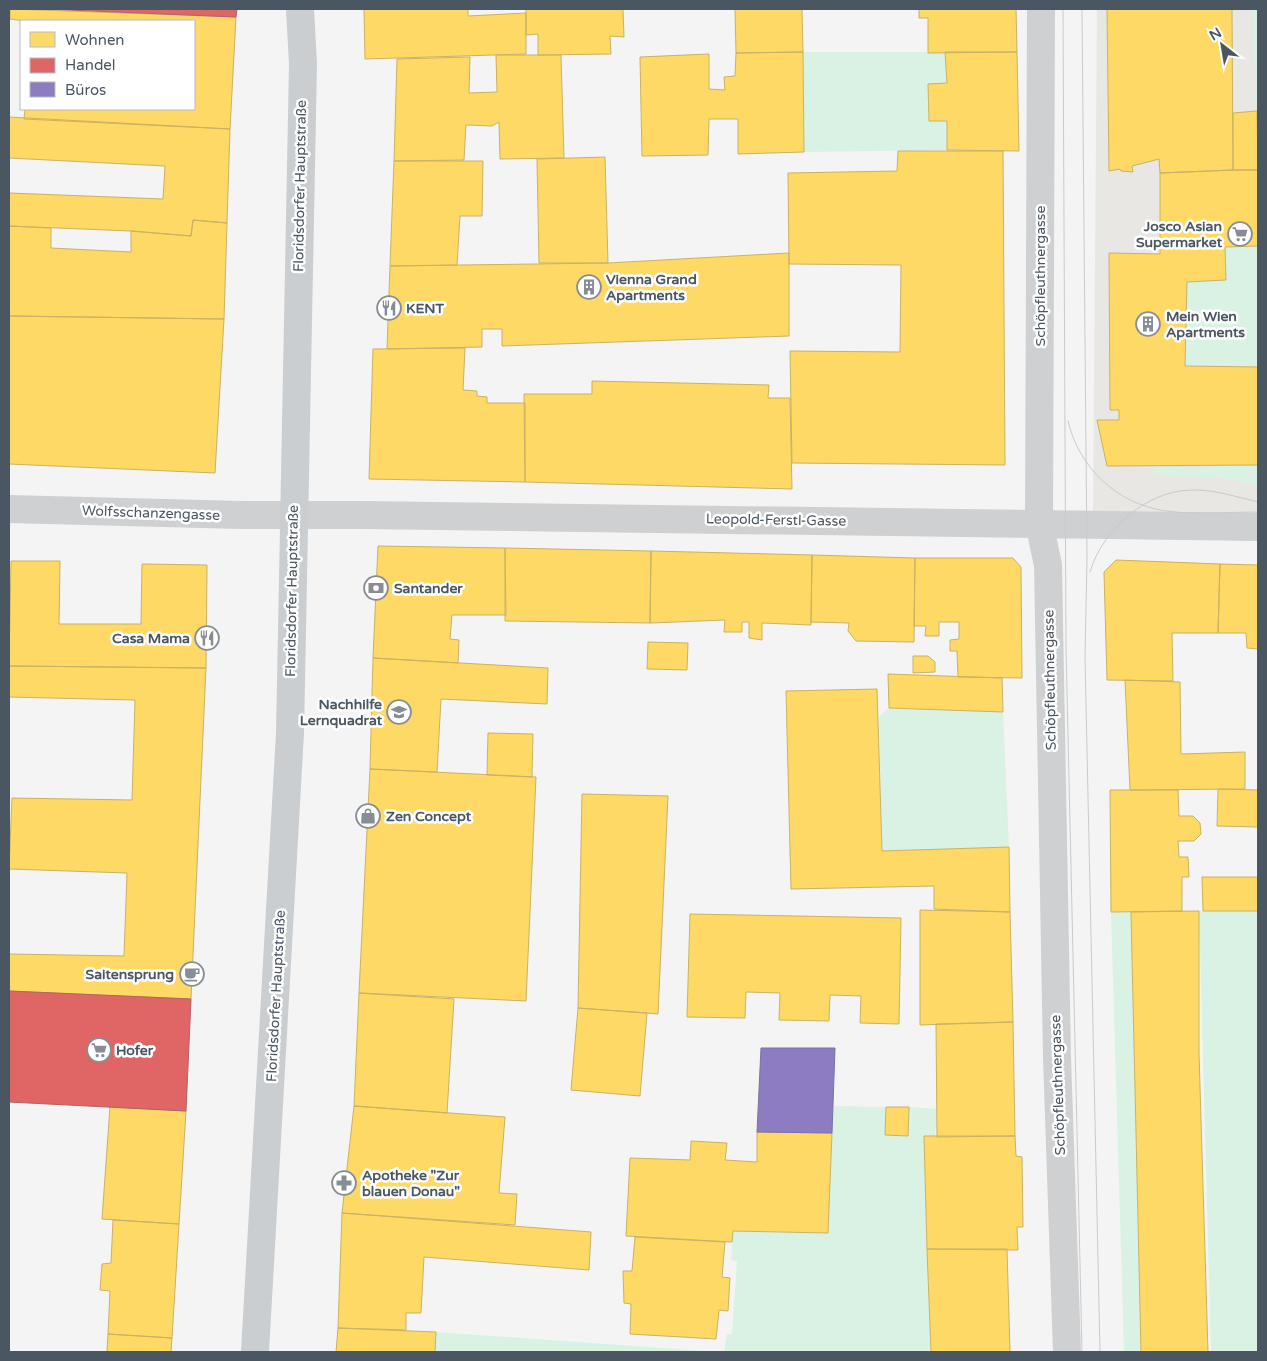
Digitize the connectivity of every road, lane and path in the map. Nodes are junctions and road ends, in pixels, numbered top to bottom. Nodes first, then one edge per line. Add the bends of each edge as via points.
1 (300, 9) edge
2 (1041, 9) edge
3 (9, 509) edge
4 (294, 515) junction
5 (1039, 523) junction
6 (1258, 527) edge
7 (255, 1352) edge
8 (1067, 1352) edge

1 - 4 main road, Floridsdorfer Hauptstraße via 303,64
2 - 5 street, Schöpfleuthnergasse
3 - 4 street, Wolfsschanzengasse
4 - 5 street, Leopold-Ferstl-Gasse
4 - 7 main road, Floridsdorfer Hauptstraße via 290,733
5 - 6 street, Leopold-Ferstl-Gasse
5 - 8 street, Schöpfleuthnergasse via 1048,565 1057,1047

